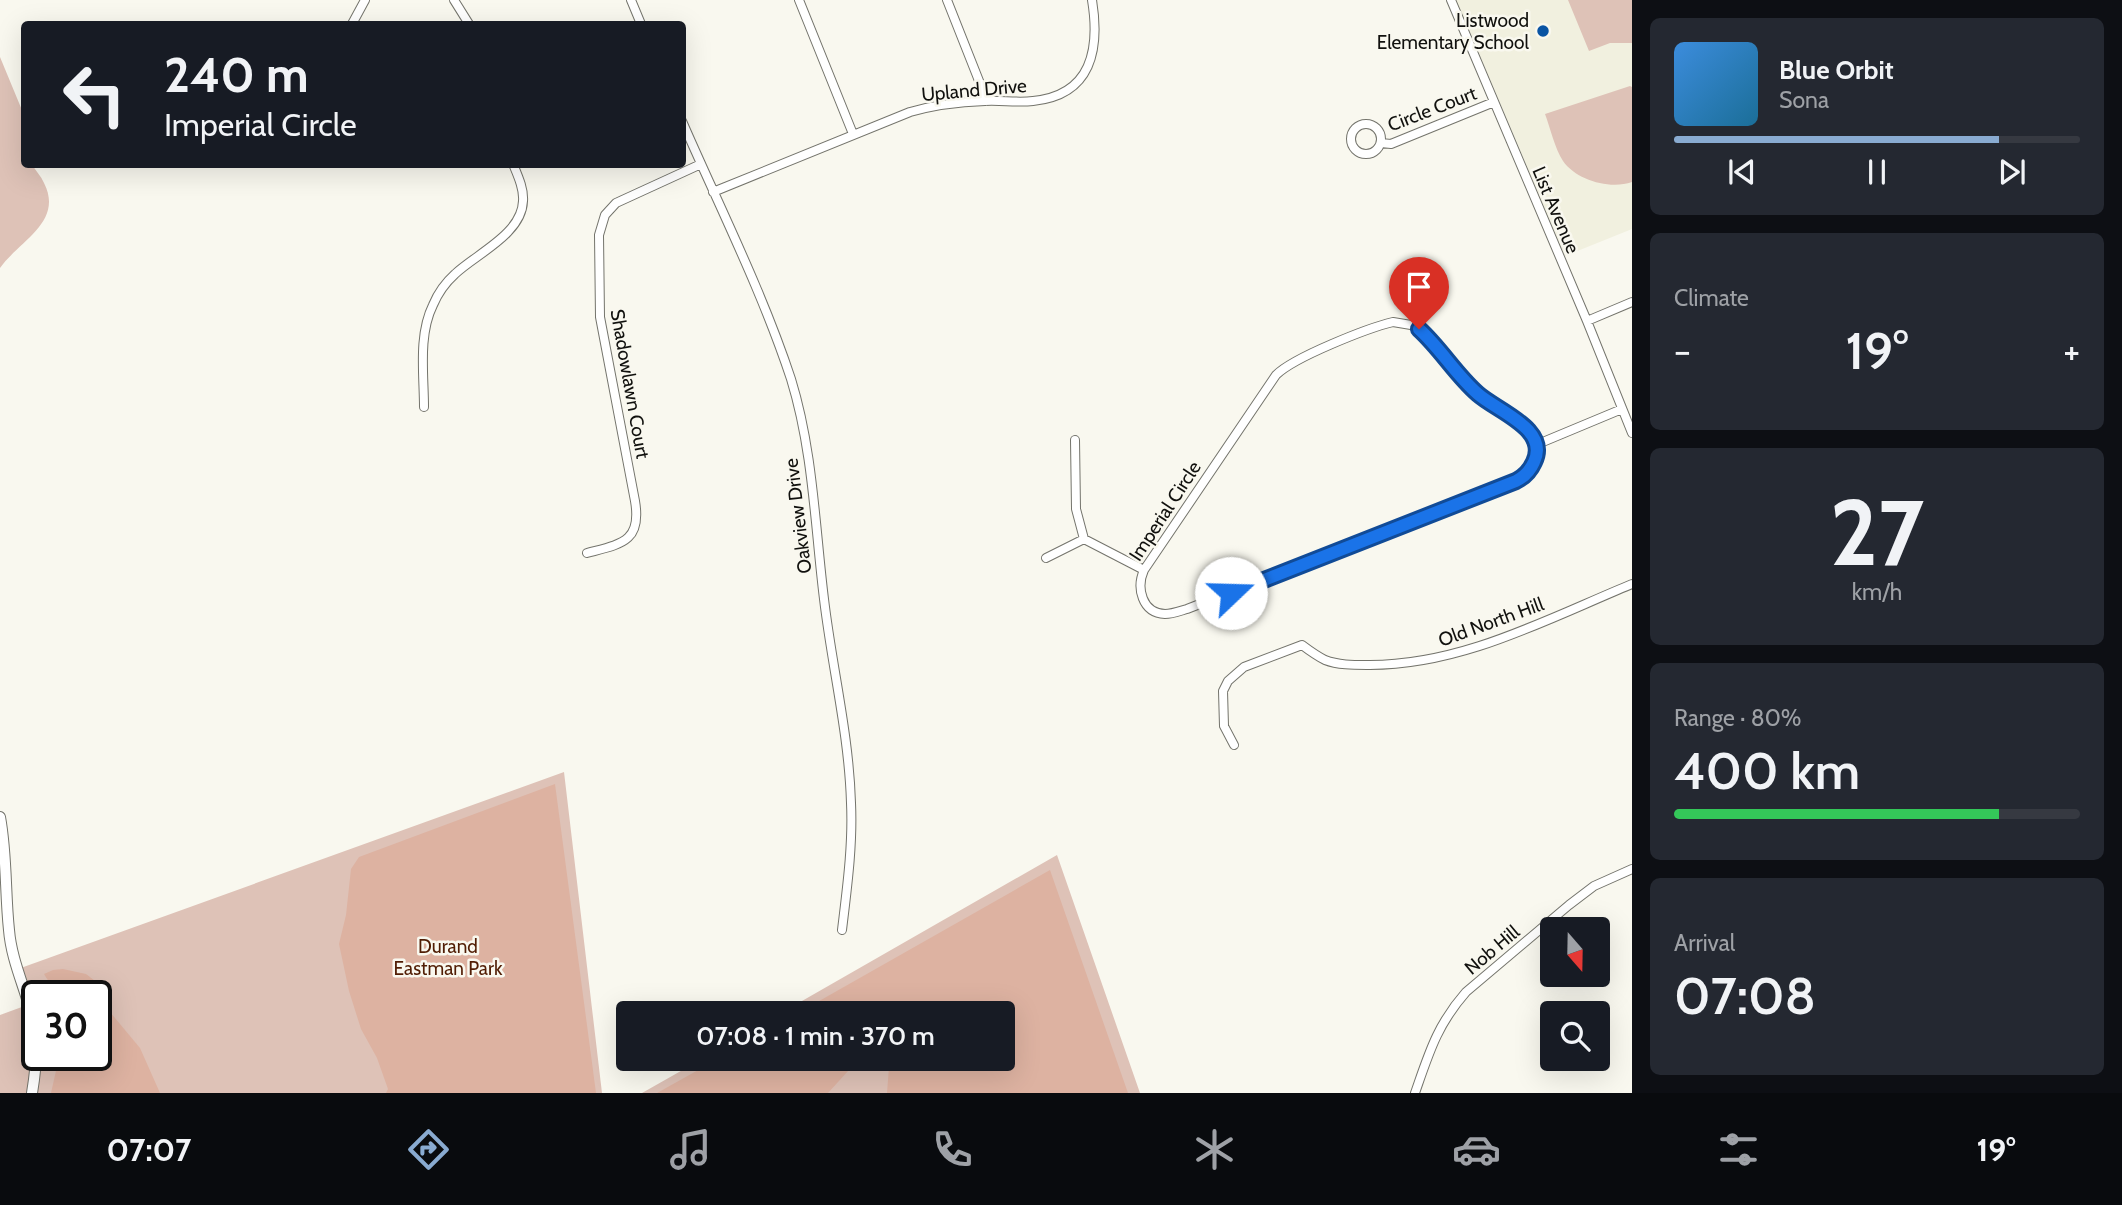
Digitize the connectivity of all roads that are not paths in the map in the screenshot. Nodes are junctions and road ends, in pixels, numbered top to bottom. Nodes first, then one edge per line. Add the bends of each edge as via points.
1 (365, 0) edge
2 (453, 0) edge
3 (631, 0) edge
4 (799, 0) edge
5 (947, 0) edge
6 (1092, 0) edge
7 (1451, 0) edge
8 (354, 21) edge
9 (467, 21) edge
10 (640, 21) edge
11 (988, 101) junction
12 (1494, 102) junction
13 (686, 130) edge
14 (853, 134) junction
15 (1381, 144) dead end
16 (701, 164) junction
17 (514, 168) edge
18 (713, 192) junction
19 (1632, 302) edge
20 (1587, 321) junction
21 (424, 407) dead end
22 (1622, 409) junction
23 (1632, 433) edge
24 (1075, 440) dead end
25 (1538, 444) junction
26 (1084, 539) junction
27 (587, 553) dead end
28 (1046, 558) dead end
29 (1144, 570) junction
30 (1632, 584) edge
31 (1234, 745) dead end
32 (0, 817) edge
33 (1632, 869) edge
34 (842, 930) dead end
35 (32, 1093) edge
36 (1415, 1093) edge

1 - 8 street
2 - 9 street
3 - 10 street
4 - 14 street
5 - 11 street
6 - 11 street, Upland Drive via 1094,51 1090,64 1071,87 1045,99
7 - 12 street, List Avenue
11 - 14 street, Upland Drive via 923,108
12 - 15 street, Circle Court
12 - 20 street, List Avenue
13 - 16 street, Oakview Drive
14 - 18 street, Upland Drive
16 - 18 street, Oakview Drive
16 - 27 street, Shadowlawn Court via 616,203 601,224 600,317 637,520 625,541
17 - 21 street via 523,201 517,221 444,285 431,308 425,333
18 - 34 street, Oakview Drive via 778,342 809,458 851,800
19 - 20 street
20 - 22 street, List Avenue
22 - 23 street, List Avenue
22 - 25 street
24 - 26 street via 1076,509
25 - 29 street, Imperial Circle via 1533,465 1523,478 1172,614 1161,614 1146,605 1140,588
25 - 29 street, Imperial Circle via 1524,426 1477,393 1419,329 1402,322 1377,327 1290,363 1276,374
26 - 28 street
26 - 29 street
30 - 31 street, Old North Hill via 1499,639 1433,659 1344,664 1324,659 1303,645 1244,667 1223,691 1224,726
32 - 35 street via 9,932 36,1037
33 - 36 street, Nob Hill via 1594,886 1466,992 1436,1035

